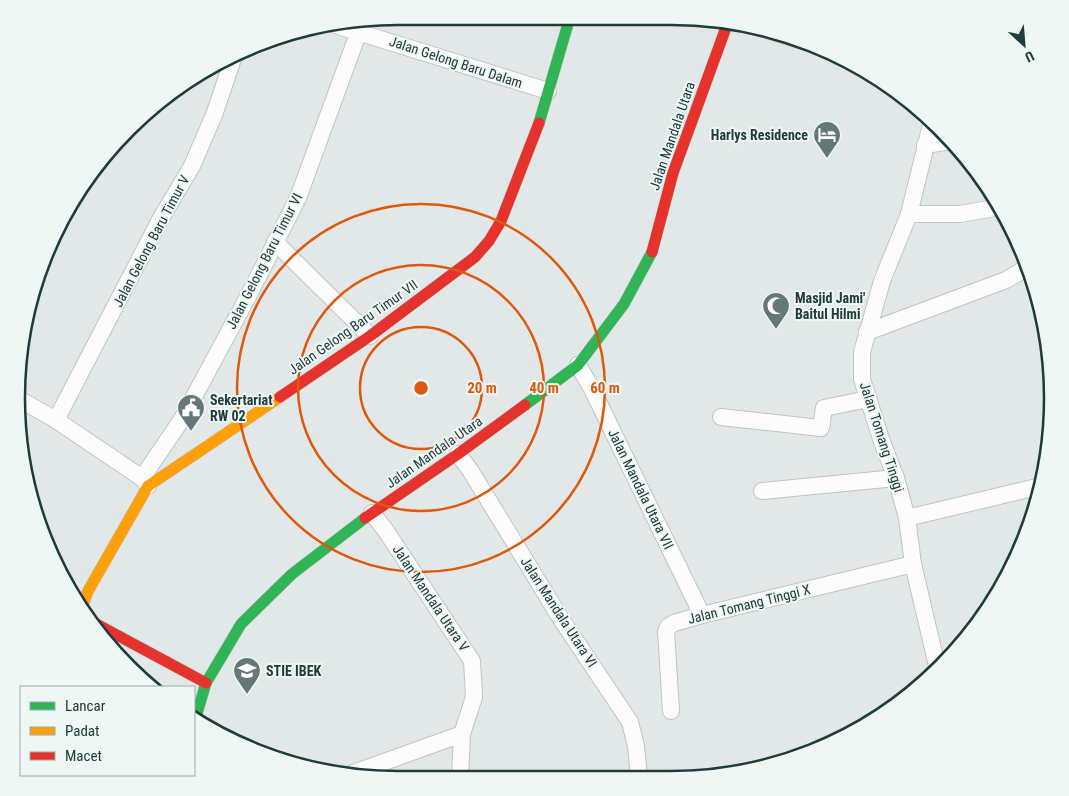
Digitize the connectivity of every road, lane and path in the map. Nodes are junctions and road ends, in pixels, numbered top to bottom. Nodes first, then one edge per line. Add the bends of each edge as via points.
1 (568, 25) edge
2 (348, 28) edge
3 (725, 29) edge
4 (359, 31) junction
5 (231, 64) edge
6 (548, 91) junction
7 (930, 129) edge
8 (942, 142) edge
9 (925, 145) junction
10 (992, 208) edge
11 (908, 214) junction
12 (275, 242) junction
13 (1022, 271) edge
14 (867, 332) junction
15 (370, 336) junction
16 (578, 364) junction
17 (868, 398) junction
18 (25, 403) edge
19 (721, 417) dead end
20 (56, 420) junction
21 (458, 454) junction
22 (896, 478) junction
23 (145, 482) junction
24 (1033, 488) edge
25 (762, 491) dead end
26 (372, 513) junction
27 (907, 518) junction
28 (913, 564) junction
29 (85, 600) edge
30 (702, 615) junction
31 (105, 629) edge
32 (936, 661) edge
33 (206, 683) junction
34 (671, 711) dead end
35 (197, 712) edge
36 (462, 734) junction
37 (364, 769) edge
38 (460, 771) edge
39 (638, 771) edge

1 - 6 street, Jalan Gelong Baru Timur VII
2 - 4 street, Jalan Gelong Baru Dalam
3 - 16 street, Jalan Mandala Utara via 673,172 651,256 624,304
4 - 6 street, Jalan Gelong Baru Dalam
4 - 12 street, Jalan Gelong Baru Timur VI via 298,198
5 - 20 street, Jalan Gelong Baru Timur V via 192,166 161,218
6 - 15 street, Jalan Gelong Baru Timur VII via 505,212 489,241 475,257
7 - 9 street, Jalan Tomang Tinggi
8 - 9 street
9 - 11 street, Jalan Tomang Tinggi
10 - 11 street via 960,214
11 - 14 street, Jalan Tomang Tinggi via 882,281
12 - 15 street
12 - 23 street, Jalan Gelong Baru Timur VI via 182,419
13 - 14 street via 1006,280
14 - 17 street, Jalan Tomang Tinggi via 862,352 862,379
15 - 23 street, Jalan Gelong Baru Timur VII
16 - 21 street, Jalan Mandala Utara
16 - 30 street, Jalan Mandala Utara VII
17 - 19 street via 824,408 822,428
17 - 22 street, Jalan Tomang Tinggi
18 - 20 street
20 - 23 street
21 - 26 street, Jalan Mandala Utara
21 - 39 street, Jalan Mandala Utara VI via 630,722
22 - 25 street
22 - 27 street, Jalan Tomang Tinggi
23 - 29 street, Jalan Gelong Baru Timur VII
24 - 27 street
26 - 33 street, Jalan Mandala Utara via 292,574 241,624
26 - 36 street, Jalan Mandala Utara V via 472,660 474,697
27 - 28 street, Jalan Tomang Tinggi
28 - 30 street, Jalan Tomang Tinggi X
28 - 32 street, Jalan Tomang Tinggi
30 - 34 street, Jalan Tomang Tinggi X via 674,623 666,632
31 - 33 street
33 - 35 street, Jalan Mandala Utara
36 - 37 street
36 - 38 street, Jalan Mandala Utara V

